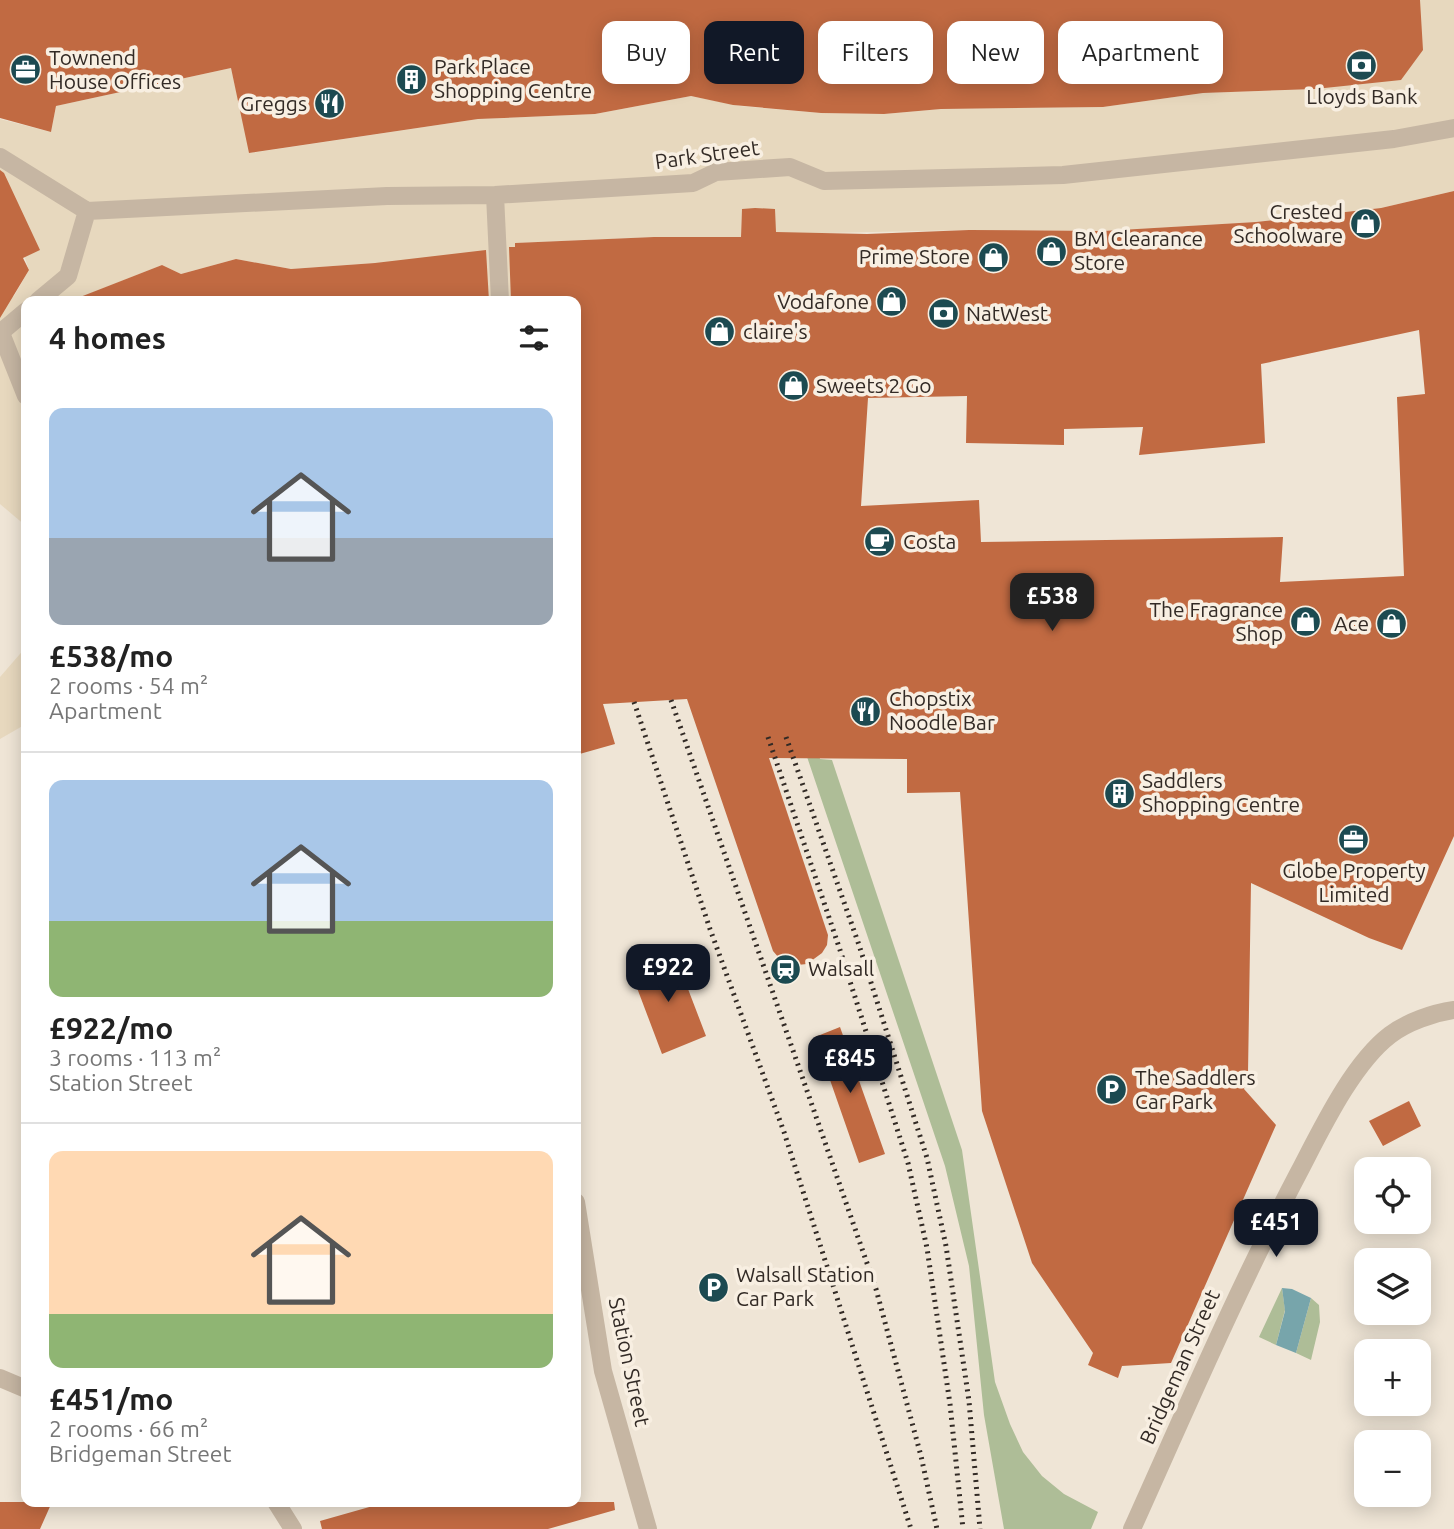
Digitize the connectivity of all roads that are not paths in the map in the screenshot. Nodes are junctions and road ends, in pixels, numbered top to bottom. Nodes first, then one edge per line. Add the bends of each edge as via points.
1 (1454, 128) edge
2 (0, 157) edge
3 (495, 195) junction
4 (88, 211) junction
5 (44, 296) edge
6 (500, 296) edge
7 (21, 315) edge
8 (0, 333) edge
9 (21, 384) edge
10 (1454, 1010) edge
11 (581, 1233) edge
12 (0, 1378) edge
13 (21, 1387) edge
14 (279, 1507) edge
15 (293, 1529) edge
16 (648, 1529) edge
17 (1132, 1529) edge

1 - 3 street, Park Street via 1394,139 1063,175 824,181 790,167 716,172 693,183
2 - 4 street
3 - 4 street, Park Street
3 - 6 street
4 - 5 street via 68,275
7 - 8 street
8 - 9 street
10 - 17 street, Bridgeman Street via 1389,1035 1335,1103 1264,1238
11 - 16 street, Station Street via 603,1371
12 - 13 street
14 - 15 street

